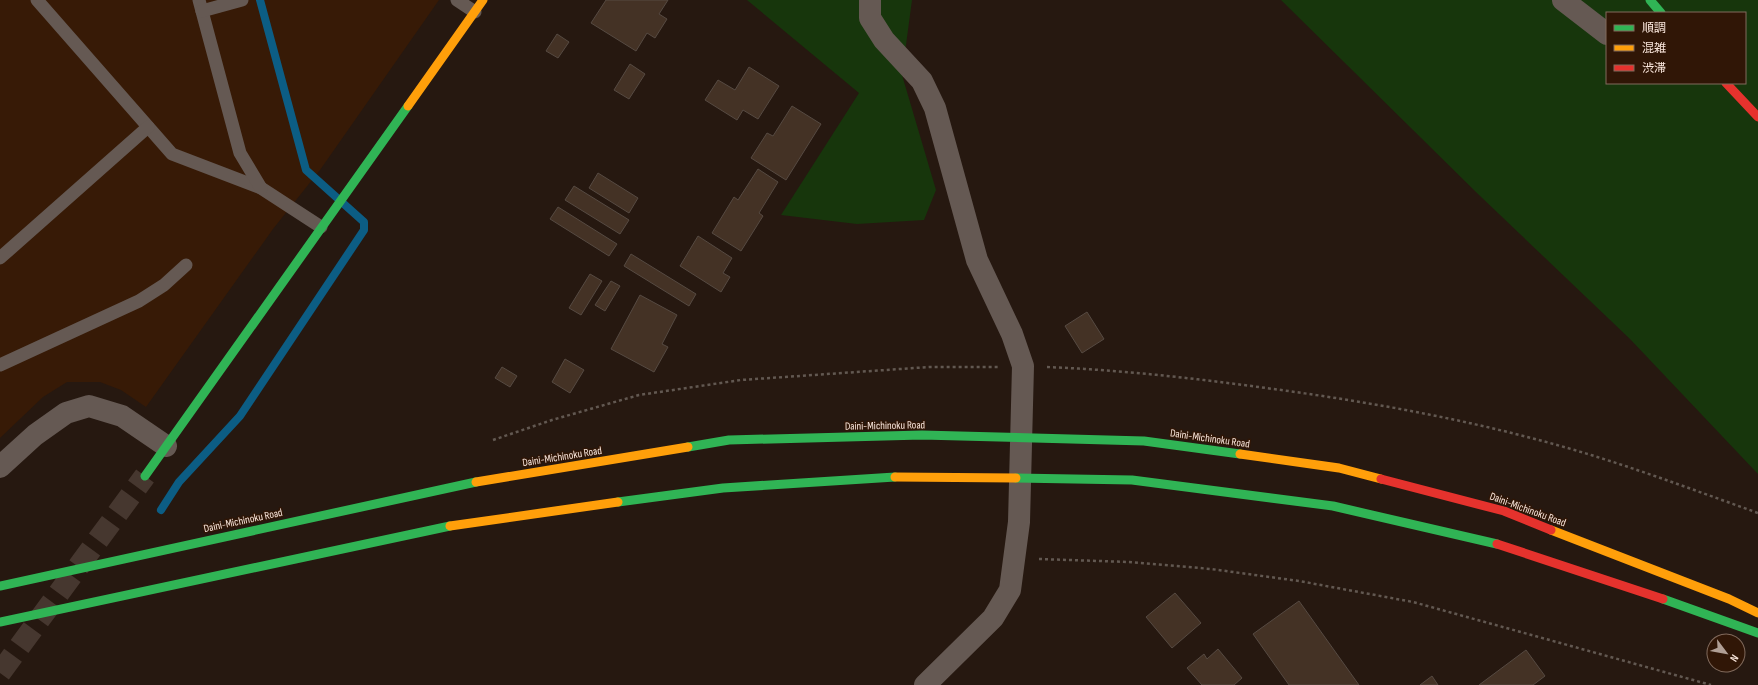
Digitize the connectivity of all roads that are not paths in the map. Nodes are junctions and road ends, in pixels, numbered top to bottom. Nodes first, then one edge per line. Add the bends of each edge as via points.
1 (37, 0) edge
2 (242, 0) edge
3 (457, 0) edge
4 (483, 0) edge
5 (870, 0) edge
6 (1563, 0) edge
7 (1650, 0) edge
8 (201, 6) edge
9 (475, 12) junction
10 (1660, 12) edge
11 (1606, 33) edge
12 (1727, 84) edge
13 (1758, 117) edge
14 (148, 127) junction
15 (261, 188) junction
16 (321, 227) junction
17 (0, 258) edge
18 (186, 265) dead end
19 (0, 365) edge
20 (166, 446) junction
21 (0, 467) edge
22 (145, 476) tunnel mouth
23 (0, 586) edge
24 (1758, 612) edge
25 (0, 622) edge
26 (1758, 633) edge
27 (925, 685) edge

1 - 14 lane
2 - 8 lane
3 - 9 lane
4 - 9 main road
5 - 27 street via 870,18 884,40 922,81 935,108 977,260 1012,334 1024,366 1019,522 1010,590 993,618
6 - 11 street
7 - 10 main road
8 - 15 lane via 240,153
9 - 16 main road
12 - 13 main road
14 - 15 lane via 172,154
14 - 17 lane
15 - 16 lane
16 - 20 main road
18 - 19 lane via 164,285 139,301
20 - 21 street via 122,416 89,406 66,413 35,435
20 - 22 main road
23 - 24 main road, Daini-Michinoku Road via 452,486 721,442 922,435 1144,441 1339,468 1504,511 1730,598
25 - 26 main road via 456,525 723,488 911,476 1132,480 1333,506 1498,544

